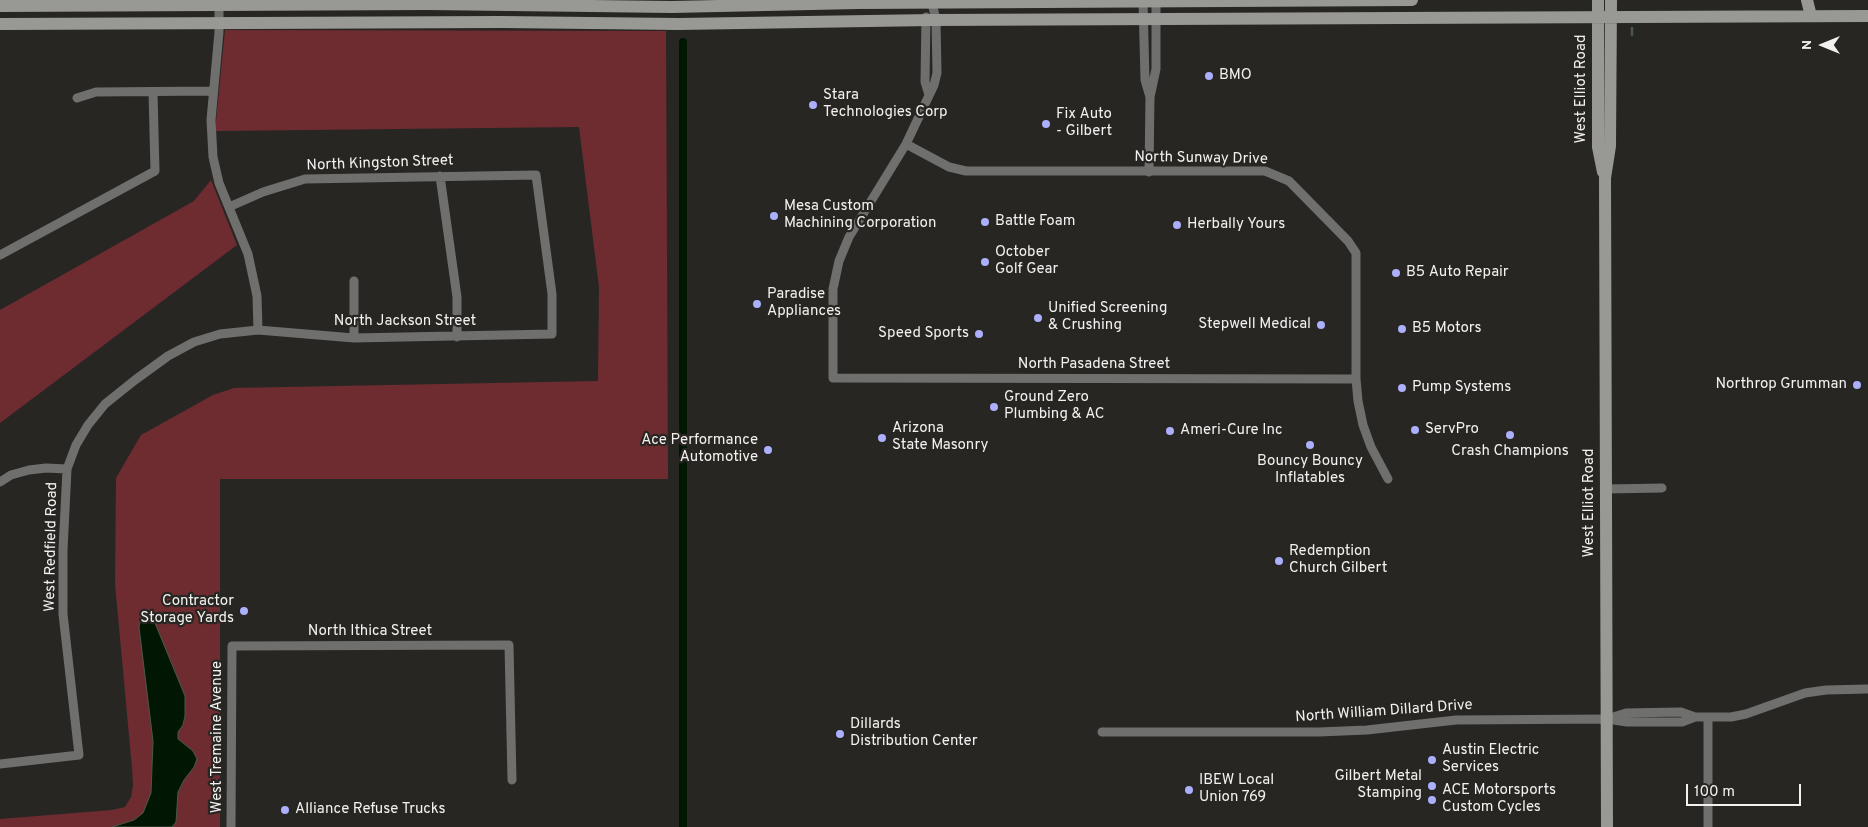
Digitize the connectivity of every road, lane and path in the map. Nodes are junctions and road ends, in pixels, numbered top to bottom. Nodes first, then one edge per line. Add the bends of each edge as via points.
1 (1374, 0) edge
2 (1412, 0) edge
3 (1598, 0) edge
4 (1610, 0) edge
5 (1806, 0) edge
6 (1150, 1) edge
7 (1224, 1) edge
8 (428, 2) edge
9 (932, 3) junction
10 (501, 4) junction
11 (219, 5) junction
12 (0, 6) edge
13 (679, 7) junction
14 (1811, 16) junction
15 (1868, 16) edge
16 (1604, 17) junction
17 (1374, 18) junction
18 (1150, 19) junction
19 (931, 20) junction
20 (218, 22) junction
21 (501, 22) junction
22 (0, 24) edge
23 (679, 24) junction
24 (214, 91) junction
25 (153, 92) junction
26 (77, 98) dead end
27 (906, 144) junction
28 (1149, 172) junction
29 (440, 176) junction
30 (229, 207) junction
31 (0, 255) edge
32 (354, 281) dead end
33 (258, 330) junction
34 (552, 334) joint
35 (457, 336) junction
36 (354, 338) junction
37 (1356, 379) junction
38 (67, 469) junction
39 (1388, 479) dead end
40 (0, 482) edge
41 (1662, 488) dead end
42 (1606, 489) junction
43 (232, 646) joint
44 (1868, 690) edge
45 (1708, 717) junction
46 (1607, 719) junction
47 (1102, 732) dead end
48 (0, 764) edge
49 (512, 780) dead end
50 (231, 827) edge
51 (1607, 827) edge
52 (1708, 827) edge

1 - 2 main road
1 - 7 main road
1 - 17 main road
3 - 16 main road, West Elliot Road
4 - 16 main road, West Elliot Road
5 - 14 main road
6 - 7 main road
6 - 9 main road
6 - 18 street
8 - 10 main road
8 - 11 main road
9 - 13 main road
9 - 19 street
10 - 13 main road
10 - 21 main road
11 - 12 main road
11 - 20 street
13 - 23 main road
14 - 15 main road
14 - 16 main road
16 - 17 main road
16 - 42 main road, West Elliot Road via 1598,147 1605,178
17 - 18 main road
18 - 19 main road
18 - 28 street via 1145,80 1150,97
19 - 23 main road
19 - 27 street via 925,82 929,95
20 - 21 main road
20 - 22 main road
20 - 24 street
21 - 23 main road
24 - 25 street
24 - 30 street via 211,120 213,157
25 - 26 street via 96,92
25 - 31 street via 155,171
27 - 28 street, North Sunway Drive via 949,167 966,171
27 - 37 street, North Pasadena Street via 849,237 839,261 833,289 833,378
28 - 37 street, North Sunway Drive via 1265,171 1289,181 1356,253
29 - 30 street, North Kingston Street via 305,179
29 - 34 street, North Kingston Street via 536,175 552,294
29 - 35 street via 457,297
30 - 33 street via 248,254 257,296
32 - 36 street
33 - 36 street, North Jackson Street
33 - 38 street, West Redfield Road via 220,334 194,342 168,356 105,404 88,424
34 - 35 street, North Jackson Street
35 - 36 street, North Jackson Street
37 - 39 street, North Sunway Drive via 1363,425
38 - 40 street via 29,470
38 - 48 street, West Redfield Road via 62,550 64,614 79,755
41 - 42 street
42 - 46 main road, West Elliot Road
43 - 49 street, North Ithica Street via 509,645
43 - 50 street, West Tremaine Avenue
44 - 45 street, North William Dillard Drive via 1805,693 1746,714
45 - 46 street, North William Dillard Drive via 1681,712 1626,713
45 - 52 street
46 - 47 street, North William Dillard Drive via 1456,720 1319,732
46 - 51 main road, West Elliot Road

